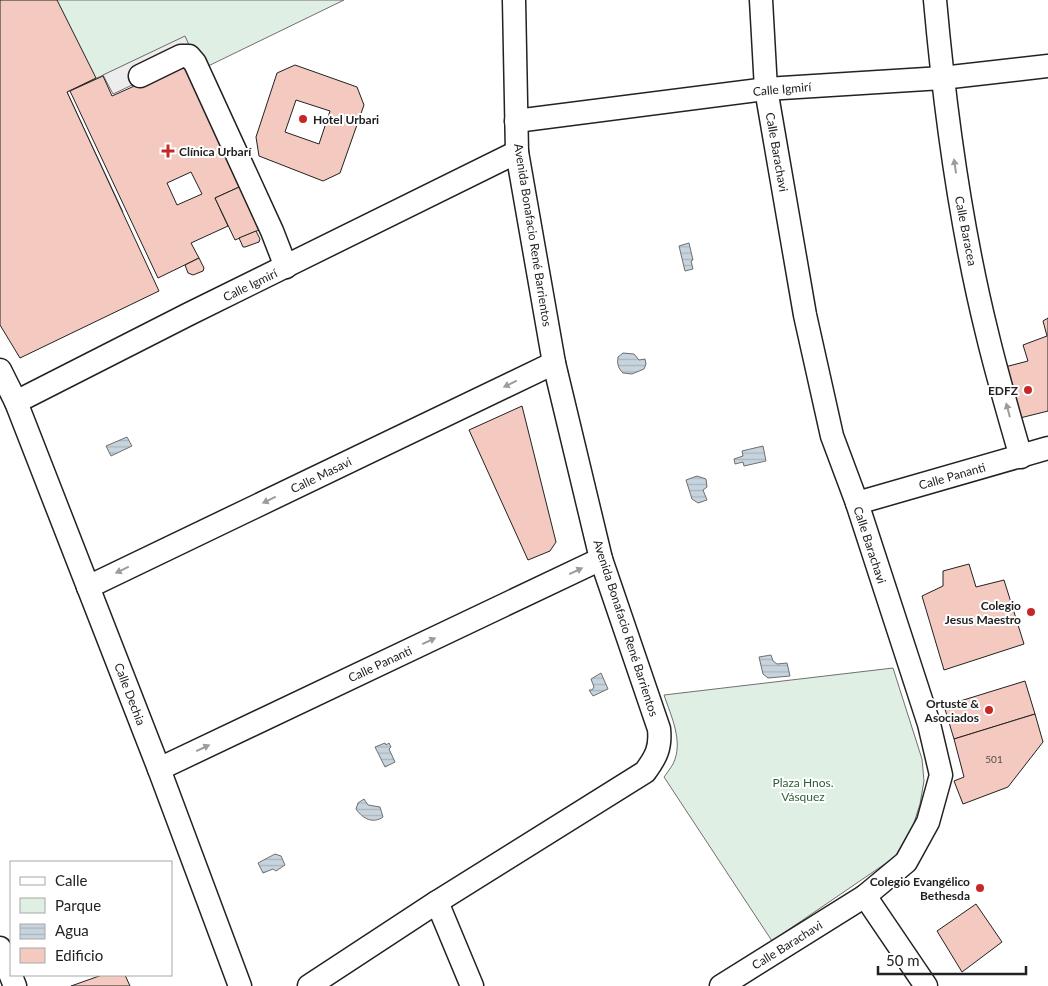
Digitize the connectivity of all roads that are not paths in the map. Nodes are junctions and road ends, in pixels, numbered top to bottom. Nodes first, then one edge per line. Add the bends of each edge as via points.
1 (514, 0) edge
2 (760, 0) edge
3 (935, 0) edge
4 (1048, 66) edge
5 (140, 76) dead end
6 (942, 78) junction
7 (766, 89) junction
8 (516, 121) junction
9 (517, 152) junction
10 (286, 267) junction
11 (554, 363) junction
12 (0, 370) edge
13 (16, 402) junction
14 (1048, 448) edge
15 (1021, 457) junction
16 (856, 504) junction
17 (601, 560) junction
18 (88, 587) junction
19 (159, 769) junction
20 (865, 896) junction
21 (437, 902) junction
22 (0, 948) edge
23 (10, 973) edge
24 (240, 986) edge
25 (309, 986) edge
26 (472, 986) edge
27 (722, 986) edge
28 (926, 986) edge

1 - 8 street, Avenida Bonafacio René Barrientos
2 - 7 street, Calle Barachavi
3 - 6 street, Calle Baracea
4 - 6 street, Calle Igmirí
5 - 10 street via 181,56 189,56 195,63
6 - 7 street, Calle Igmirí
15 -> 6 street, Calle Baracea via 987,332 961,206
7 - 8 street, Calle Igmirí
7 - 16 street, Calle Barachavi via 805,315 832,436
8 - 9 street, Avenida Bonafacio René Barrientos
9 - 10 street, Calle Igmirí
9 - 11 street, Avenida Bonafacio René Barrientos
10 - 13 street, Calle Igmirí
11 - 17 street, Avenida Bonafacio René Barrientos
11 -> 18 street, Calle Masavi
12 - 13 street
13 - 18 street, Calle Dechia
14 - 15 street, Calle Pananti
15 - 16 street, Calle Pananti
16 - 20 street, Calle Barachavi via 930,724 941,775 928,822 906,862
19 -> 17 street, Calle Pananti
17 - 21 street, Avenida Bonafacio René Barrientos via 659,729 660,742 655,757 645,772
18 - 19 street, Calle Dechia
19 - 24 street, Calle Dechia
20 - 27 street, Calle Barachavi
20 - 28 street
21 - 25 street, Avenida Bonafacio René Barrientos
21 - 26 street
22 - 23 street

